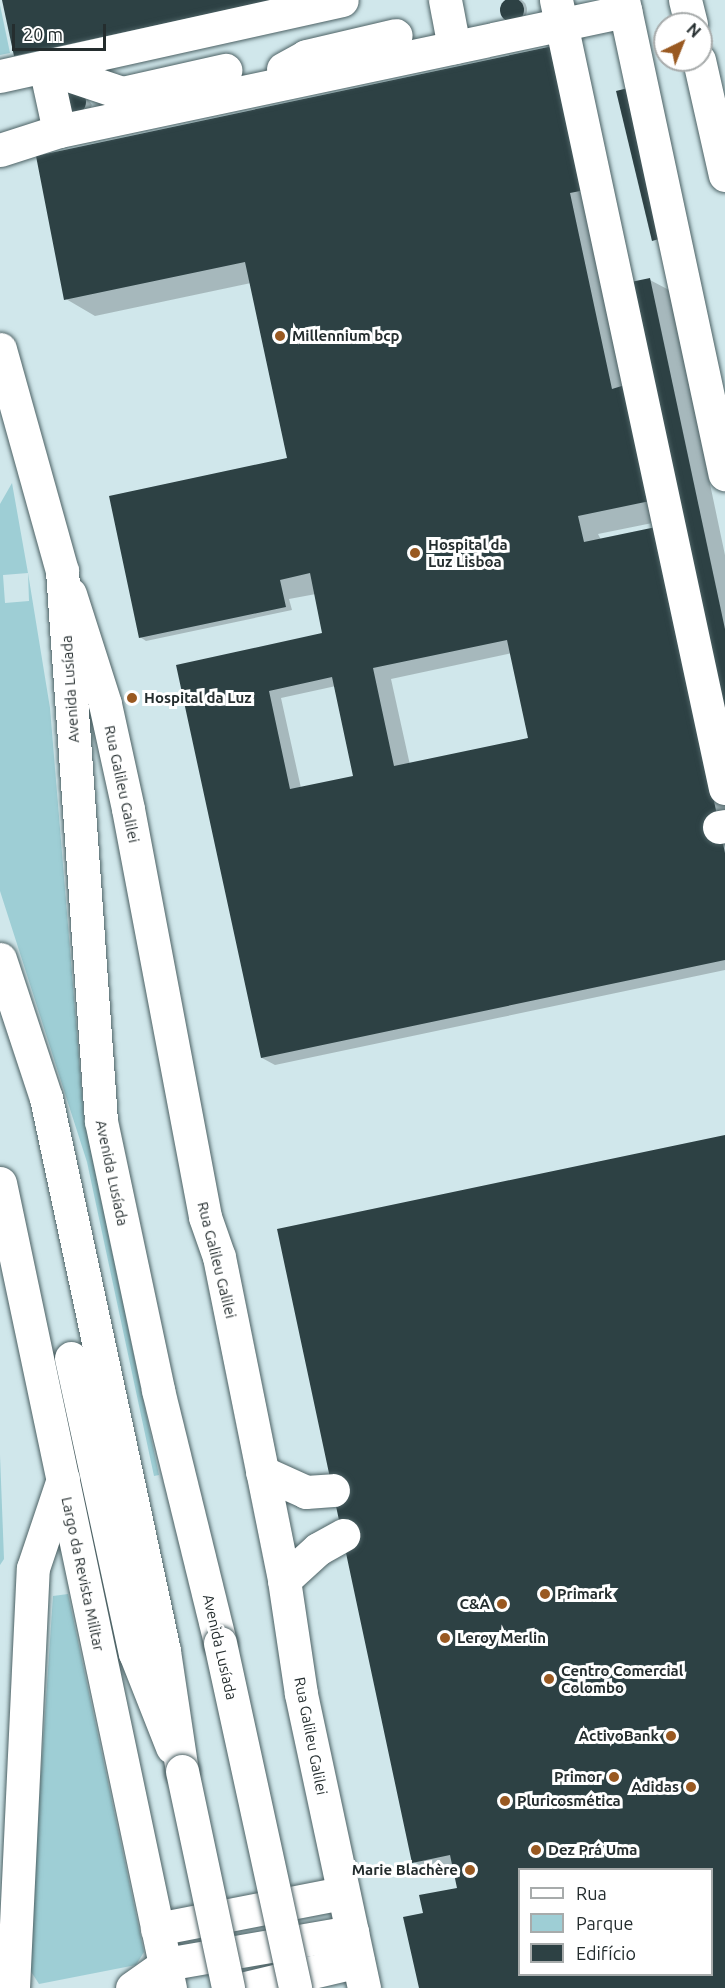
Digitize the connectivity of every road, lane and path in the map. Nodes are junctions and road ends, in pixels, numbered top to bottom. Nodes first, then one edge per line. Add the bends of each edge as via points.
1 (342, 0) edge
2 (445, 0) edge
3 (624, 6) edge
4 (559, 12) edge
5 (396, 34) dead end
6 (454, 47) junction
7 (45, 66) junction
8 (225, 70) dead end
9 (702, 72) edge
10 (0, 76) edge
11 (261, 88) junction
12 (59, 131) junction
13 (0, 150) edge
14 (725, 175) edge
15 (0, 355) edge
16 (725, 474) edge
17 (62, 571) junction
18 (725, 788) edge
19 (0, 959) edge
20 (0, 1183) edge
21 (71, 1358) dead end
22 (262, 1472) junction
23 (63, 1477) junction
24 (283, 1570) junction
25 (182, 1771) junction
26 (343, 1893) junction
27 (157, 1929) junction
28 (358, 1961) edge
29 (168, 1976) edge
30 (13, 1988) edge
31 (132, 1988) edge
32 (228, 1988) edge
33 (245, 1988) edge
34 (295, 1988) edge

1 - 7 main road
2 - 6 main road
3 - 4 main road
3 - 16 main road
4 - 6 main road
4 - 18 main road
5 - 11 main road via 296,59
6 - 11 main road
7 - 8 main road via 122,93
7 - 10 main road
7 - 12 main road
9 - 14 main road
11 - 12 main road
12 - 13 main road
15 - 17 main road, Avenida Lusíada
17 - 22 main road, Rua Galileu Galilei via 105,704 205,1217 219,1257
17 - 34 main road, Avenida Lusíada, bridge via 101,1121 158,1390 220,1643
19 - 25 main road via 46,1098 164,1651
20 - 23 main road
21 - 25 main road via 135,1653
22 - 24 main road, Rua Galileu Galilei
22 - 24 main road via 338,1515 318,1549
23 - 27 main road, Largo da Revista Militar
23 - 30 main road, Largo da Revista Militar via 33,1568
24 - 26 main road, Rua Galileu Galilei via 301,1694
25 - 32 main road, bridge
26 - 27 main road
26 - 28 main road, Rua Galileu Galilei
27 - 29 main road, Largo da Revista Militar
28 - 29 main road
28 - 33 main road
29 - 31 main road

